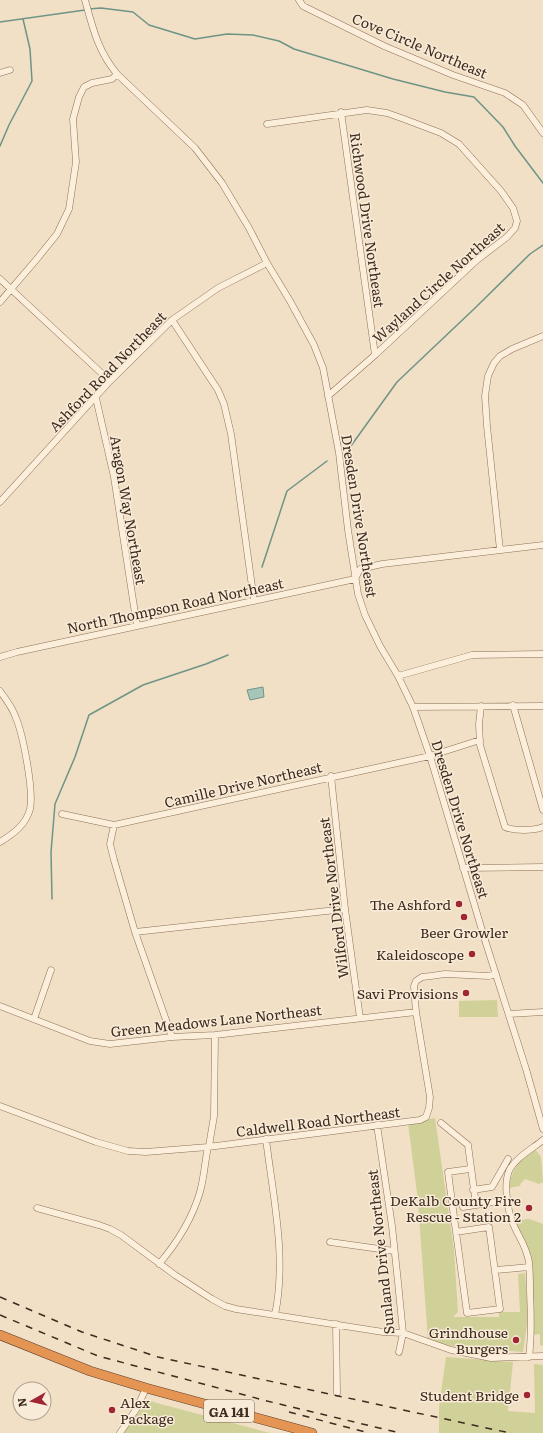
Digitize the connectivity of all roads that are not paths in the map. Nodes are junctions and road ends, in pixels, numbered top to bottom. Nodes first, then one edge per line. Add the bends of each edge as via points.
1 (86, 0) edge
2 (299, 0) edge
3 (10, 70) dead end
4 (0, 73) edge
5 (117, 74) junction
6 (341, 112) junction
7 (267, 124) dead end
8 (543, 133) edge
9 (267, 263) junction
10 (0, 280) edge
11 (11, 290) junction
12 (0, 302) edge
13 (172, 320) junction
14 (543, 336) edge
15 (375, 355) junction
16 (110, 381) junction
17 (328, 396) junction
18 (96, 398) junction
19 (0, 502) edge
20 (543, 545) edge
21 (500, 550) junction
22 (355, 579) junction
23 (254, 601) junction
24 (137, 626) junction
25 (543, 654) edge
26 (0, 658) edge
27 (398, 676) junction
28 (0, 692) edge
29 (513, 705) junction
30 (481, 706) junction
31 (543, 706) edge
32 (413, 707) junction
33 (480, 740) junction
34 (430, 756) junction
35 (331, 776) junction
36 (543, 810) edge
37 (62, 814) dead end
38 (114, 825) junction
39 (543, 827) edge
40 (0, 842) edge
41 (543, 867) edge
42 (463, 868) junction
43 (345, 909) junction
44 (135, 932) junction
45 (50, 970) dead end
46 (496, 974) junction
47 (0, 1006) edge
48 (416, 1012) junction
49 (543, 1012) edge
50 (509, 1014) junction
51 (360, 1018) junction
52 (34, 1019) junction
53 (215, 1035) junction
54 (172, 1037) junction
55 (0, 1106) edge
56 (441, 1123) dead end
57 (377, 1125) junction
58 (543, 1129) edge
59 (266, 1139) junction
60 (543, 1140) edge
61 (208, 1146) junction
62 (508, 1159) dead end
63 (470, 1169) junction
64 (473, 1190) junction
65 (494, 1202) dead end
66 (476, 1205) junction
67 (463, 1206) dead end
68 (37, 1208) dead end
69 (456, 1232) junction
70 (330, 1242) dead end
71 (394, 1251) junction
72 (159, 1264) junction
73 (529, 1267) junction
74 (496, 1270) junction
75 (275, 1315) junction
76 (336, 1324) junction
77 (403, 1333) junction
78 (0, 1335) edge
79 (399, 1352) dead end
80 (543, 1356) edge
81 (529, 1357) junction
82 (146, 1388) junction
83 (336, 1392) dead end
84 (120, 1433) edge
85 (312, 1433) edge

1 - 5 street, Dresden Drive Northeast via 98,44
2 - 8 street, Cove Circle Northeast via 303,6 384,46 453,75 505,93 523,105
3 - 4 street
5 - 9 street, Dresden Drive Northeast via 195,148 222,183
5 - 11 street via 112,79 84,87 78,97 73,119 76,162 68,209 57,234
6 - 7 street, Wayland Circle Northeast
6 - 15 street, Richwood Drive Northeast
6 - 15 street, Wayland Circle Northeast via 367,110 387,113 441,133 459,144 501,191 513,208 517,221 516,228 507,237 477,260
9 - 13 street, Ashford Road Northeast via 218,288
9 - 17 street, Dresden Drive Northeast via 314,345 323,368
10 - 11 street
11 - 12 street
11 - 16 street
13 - 16 street, Ashford Road Northeast
13 - 23 street via 218,390 224,404 231,434
14 - 21 street via 500,356 494,363 488,379 485,396 487,426
15 - 17 street, Wayland Circle Northeast
16 - 18 street, Ashford Road Northeast
17 - 22 street, Dresden Drive Northeast
18 - 19 street, Ashford Road Northeast
18 - 24 street, Aragon Way Northeast via 114,477
20 - 21 street
21 - 22 street via 382,564 360,569
22 - 23 street, North Thompson Road Northeast
22 - 27 street, Dresden Drive Northeast via 365,615
23 - 24 street, North Thompson Road Northeast
24 - 26 street, North Thompson Road Northeast via 16,652
25 - 27 street via 472,655
27 - 32 street, Dresden Drive Northeast
28 - 40 street via 16,717 23,741 31,798 26,819 19,829
29 - 30 street
29 - 31 street
29 - 36 street
30 - 32 street
30 - 33 street
32 - 34 street, Dresden Drive Northeast
33 - 34 street, Camille Drive Northeast
33 - 39 street via 505,827 510,830
34 - 35 street, Camille Drive Northeast
34 - 42 street, Dresden Drive Northeast
35 - 38 street, Camille Drive Northeast
35 - 43 street, Wilford Drive Northeast
37 - 38 street, Camille Drive Northeast
38 - 44 street via 110,844
41 - 42 street
42 - 46 street, Dresden Drive Northeast
43 - 44 street
43 - 51 street, Wilford Drive Northeast
44 - 54 street
45 - 52 street
46 - 48 street, Caldwell Road Northeast via 445,974 422,977 414,986
46 - 50 street, Dresden Drive Northeast
47 - 52 street, Green Meadows Lane Northeast
48 - 51 street, Green Meadows Lane Northeast
48 - 57 street, Caldwell Road Northeast via 430,1097 426,1117
49 - 50 street
50 - 58 street, Dresden Drive Northeast
51 - 53 street, Green Meadows Lane Northeast
52 - 54 street, Green Meadows Lane Northeast via 90,1041 110,1044
53 - 54 street, Green Meadows Lane Northeast
53 - 61 street via 213,1121
55 - 61 street, Caldwell Road Northeast via 96,1142 128,1151 146,1152
56 - 63 street via 468,1144
57 - 59 street, Caldwell Road Northeast
57 - 71 street, Sunland Drive Northeast
59 - 61 street, Caldwell Road Northeast
59 - 75 street via 279,1236 280,1284
60 - 73 street via 517,1160 509,1171 507,1184 510,1216 524,1246
61 - 72 street via 200,1191 193,1210 172,1249
62 - 64 street via 492,1187
63 - 64 street
63 - 69 street via 448,1172
64 - 66 street
65 - 66 street
66 - 67 street
68 - 72 street via 110,1229
69 - 74 street via 490,1227
69 - 74 street via 467,1313 500,1309
70 - 71 street
71 - 77 street, Sunland Drive Northeast
72 - 75 street via 225,1306
73 - 74 street
73 - 81 street
75 - 76 street
76 - 77 street
76 - 83 street
77 - 79 street, Sunland Drive Northeast
77 - 81 street via 471,1355 491,1358
78 - 82 highway, GA 141 via 90,1371
80 - 81 street
82 - 84 street via 137,1408
82 - 85 highway, GA 141

